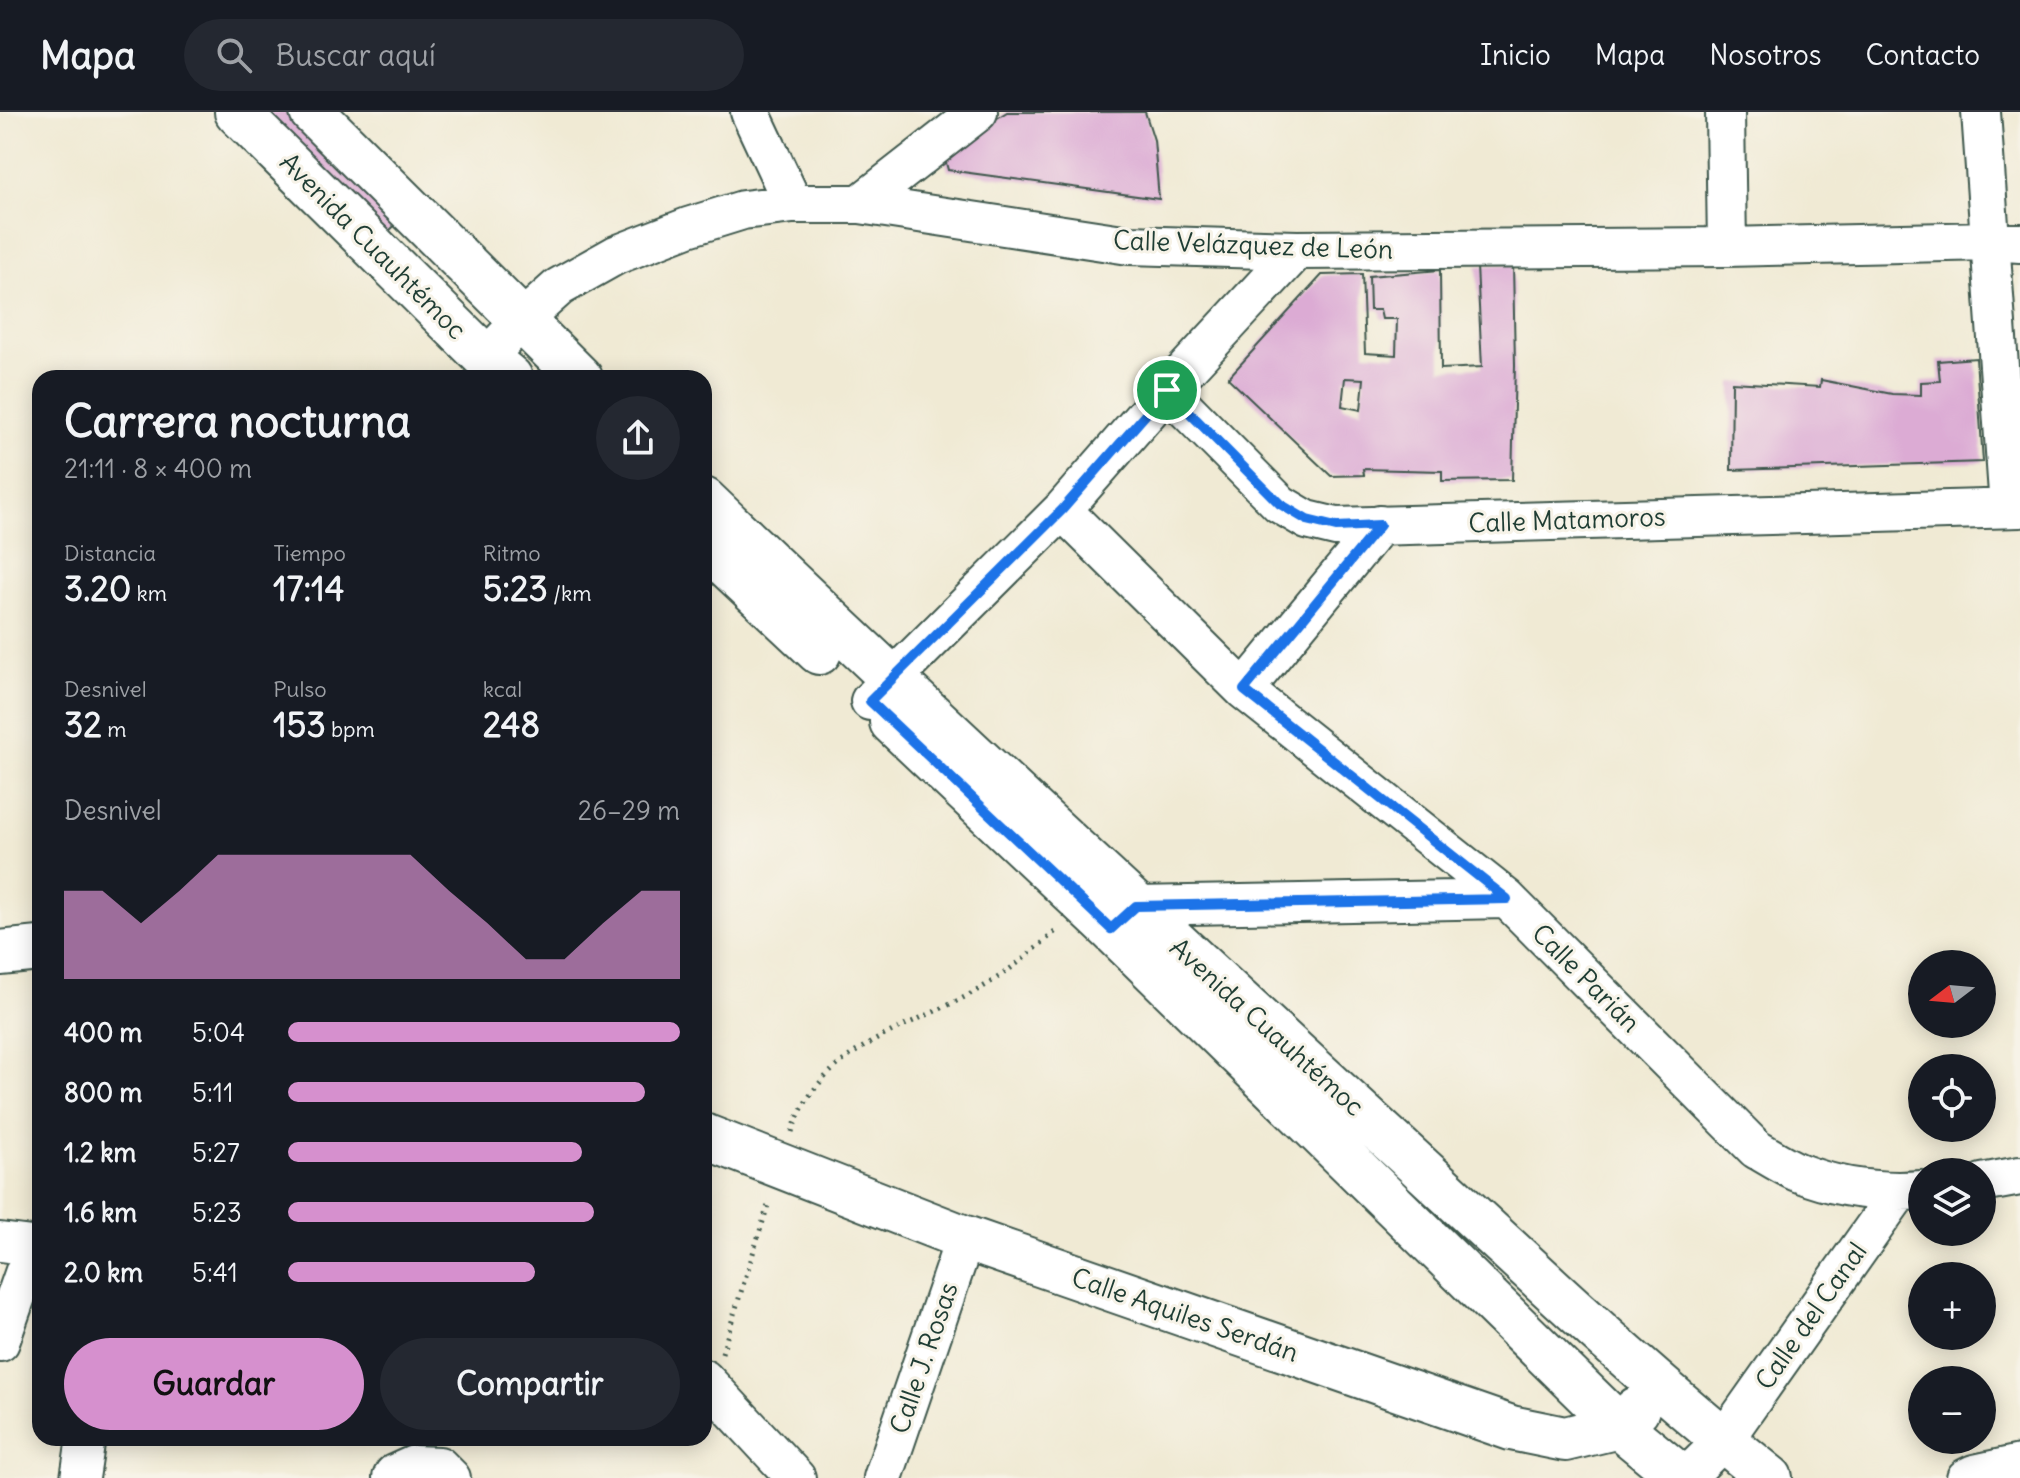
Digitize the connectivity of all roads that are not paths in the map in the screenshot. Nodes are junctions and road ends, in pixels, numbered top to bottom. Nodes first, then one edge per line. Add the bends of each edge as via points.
1 (237, 112) edge
2 (312, 112) edge
3 (750, 112) edge
4 (978, 112) edge
5 (1725, 112) edge
6 (1981, 112) edge
7 (793, 204) junction
8 (860, 204) junction
9 (2005, 242) edge
10 (1727, 247) junction
11 (1297, 250) junction
12 (521, 321) junction
13 (498, 368) edge
14 (572, 370) edge
15 (1167, 390) junction
16 (2014, 508) edge
17 (712, 509) edge
18 (1062, 510) junction
19 (1380, 525) junction
20 (712, 551) edge
21 (880, 690) junction
22 (1244, 690) junction
23 (1507, 899) junction
24 (1111, 914) junction
25 (32, 950) edge
26 (0, 953) edge
27 (712, 1139) edge
28 (2020, 1176) edge
29 (1996, 1180) edge
30 (1908, 1191) edge
31 (1908, 1195) edge
32 (965, 1238) junction
33 (24, 1246) edge
34 (0, 1342) edge
35 (1660, 1386) junction
36 (712, 1388) edge
37 (1619, 1426) junction
38 (1723, 1441) junction
39 (85, 1446) edge
40 (2020, 1464) edge
41 (403, 1471) edge
42 (80, 1478) edge
43 (451, 1478) edge
44 (796, 1478) edge
45 (883, 1478) edge
46 (1684, 1478) edge
47 (1770, 1478) edge
48 (1966, 1478) edge

1 - 13 main road, Avenida Cuauhtémoc
2 - 12 main road, Avenida Cuauhtémoc
3 - 7 street
4 - 8 street
5 - 10 street
6 - 9 street
7 - 8 street, Calle Velázquez de León
7 - 12 street, Calle Velázquez de León via 743,210 616,255 559,287
8 - 11 street, Calle Velázquez de León via 1129,245
9 - 10 street, Calle Velázquez de León
9 - 16 street
10 - 11 street, Calle Velázquez de León
11 - 15 street
12 - 13 street, Calle Velázquez de León
12 - 14 main road, Avenida Cuauhtémoc
15 - 18 street
15 - 19 street, Calle Matamoros via 1280,504 1307,520 1336,527
16 - 19 street, Calle Matamoros
17 - 21 main road, Avenida Cuauhtémoc
18 - 21 street
18 - 22 street, Calle Parián
19 - 22 street
20 - 21 main road, Avenida Cuauhtémoc
21 - 24 main road, Avenida Cuauhtémoc
22 - 23 street, Calle Parián
23 - 24 street
23 - 30 street, Calle Parián via 1756,1149 1798,1173 1848,1187
24 - 35 main road, Avenida Cuauhtémoc
24 - 37 main road, Avenida Cuauhtémoc
25 - 26 main road
27 - 32 main road, Calle Aquiles Serdán
28 - 29 street
31 - 38 street, Calle del Canal
32 - 37 main road, Calle Aquiles Serdán via 1511,1428 1565,1439
32 - 45 street, Calle J. Rosas
33 - 34 street
35 - 37 main road
35 - 38 main road, Avenida Cuauhtémoc
36 - 44 street
37 - 46 main road, Avenida Cuauhtémoc
38 - 46 street, Calle del Canal
38 - 47 main road, Avenida Cuauhtémoc
39 - 42 street
40 - 48 street
41 - 43 street via 439,1466

